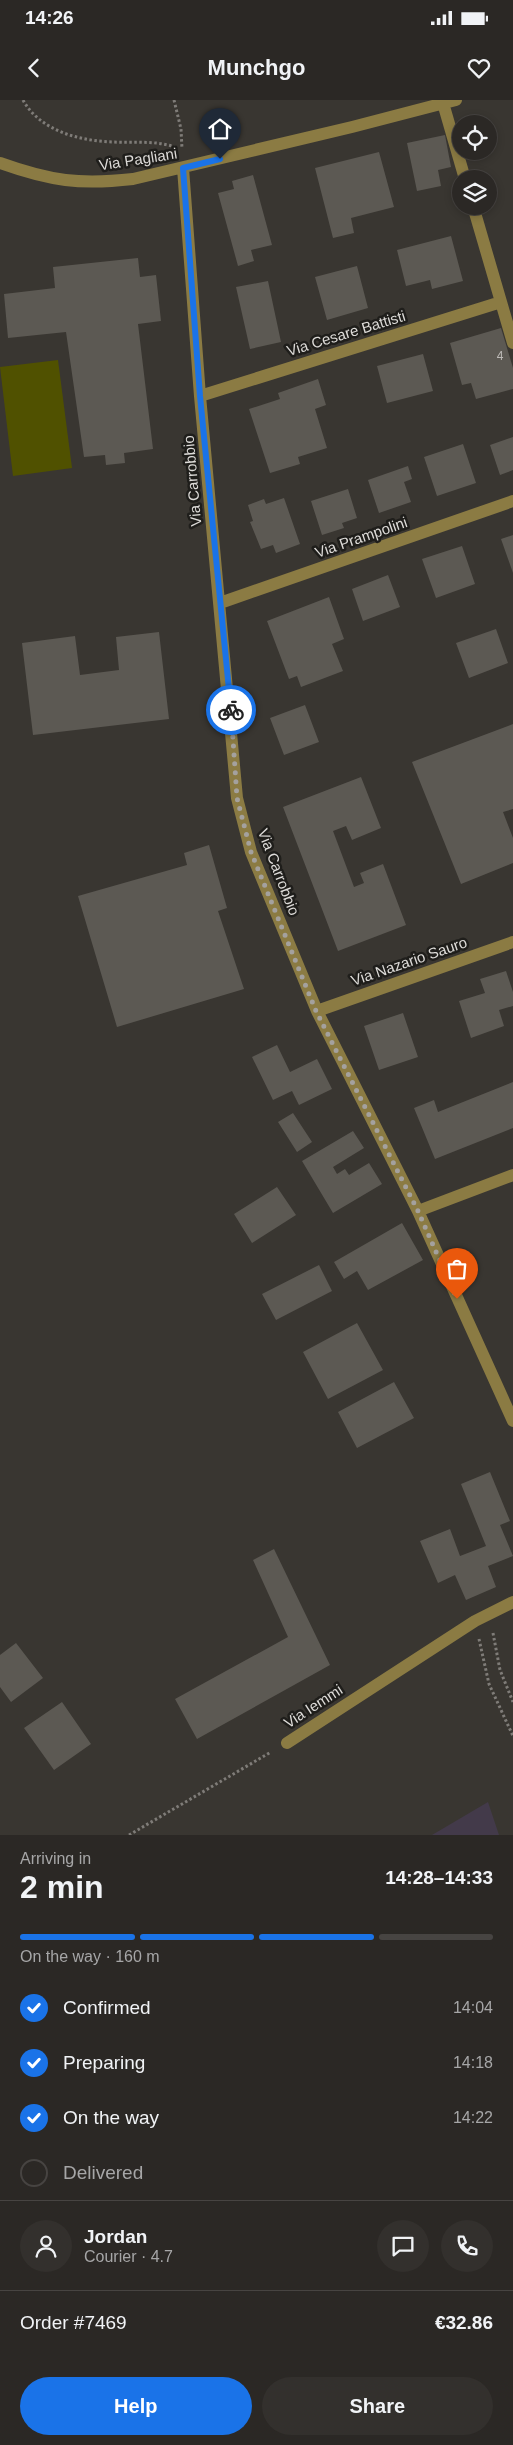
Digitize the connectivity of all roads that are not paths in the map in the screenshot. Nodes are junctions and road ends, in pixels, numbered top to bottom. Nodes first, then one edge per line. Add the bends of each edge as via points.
1 (456, 100) edge
2 (443, 103) junction
3 (0, 163) edge
4 (183, 168) junction
5 (463, 170) edge
6 (477, 215) edge
7 (501, 302) junction
8 (513, 343) edge
9 (200, 396) junction
10 (513, 501) edge
11 (220, 603) junction
12 (513, 942) edge
13 (316, 1011) junction
14 (513, 1175) edge
15 (418, 1211) junction
16 (513, 1421) edge
17 (513, 1602) edge
18 (287, 1743) road end

1 - 2 street, Via Pagliani
2 - 4 street, Via Pagliani
2 - 5 street
3 - 4 street, Via Pagliani via 66,181 99,182
4 - 9 street, Via Carrobbio
6 - 7 street
7 - 8 street
7 - 9 street, Via Cesare Battisti
9 - 11 street, Via Carrobbio
10 - 11 street, Via Prampolini
11 - 13 street, Via Carrobbio via 237,798 251,852
12 - 13 street, Via Nazario Sauro
13 - 15 street, Via Carrobbio
14 - 15 street
15 - 16 street, Via Carrobbio
17 - 18 street, Via Iemmi via 475,1621

